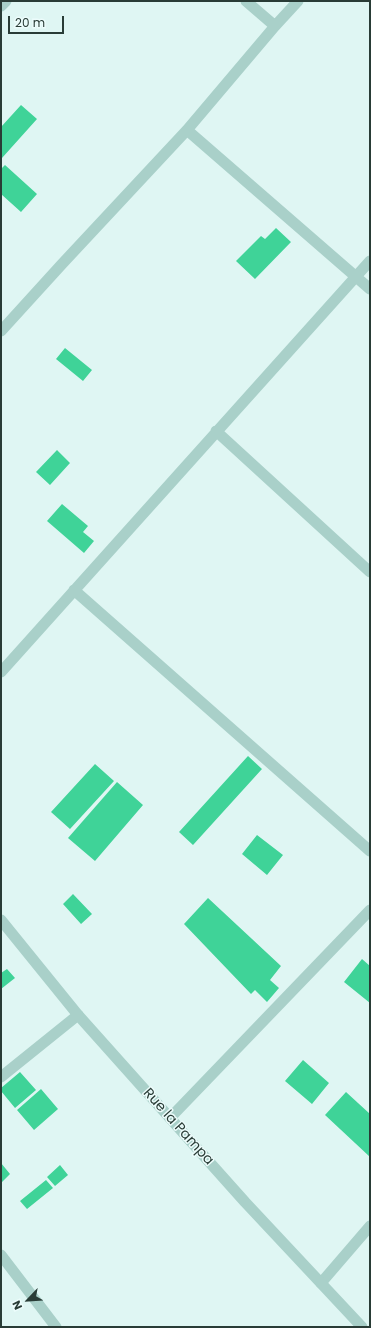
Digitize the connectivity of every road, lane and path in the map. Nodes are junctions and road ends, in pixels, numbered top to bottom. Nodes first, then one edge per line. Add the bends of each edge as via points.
1 (6, 1) edge
2 (246, 1) edge
3 (298, 1) edge
4 (1, 6) edge
5 (275, 26) junction
6 (187, 130) junction
7 (370, 261) edge
8 (356, 277) junction
9 (370, 289) edge
10 (1, 331) edge
11 (216, 431) junction
12 (370, 572) edge
13 (74, 590) junction
14 (1, 672) edge
15 (370, 851) edge
16 (370, 910) edge
17 (1, 920) edge
18 (78, 1015) junction
19 (1, 1077) edge
20 (170, 1118) junction
21 (370, 1226) edge
22 (1, 1255) edge
23 (321, 1283) junction
24 (56, 1327) edge
25 (362, 1327) edge

1 - 4 street
2 - 5 street
3 - 5 street
5 - 6 street
6 - 8 street
6 - 10 street
7 - 8 street
8 - 9 street
8 - 11 street
11 - 12 street
11 - 13 street
13 - 14 street
13 - 15 street
16 - 20 street
17 - 18 street, Rue la Pampa
18 - 19 street
18 - 20 street, Rue la Pampa
20 - 23 street, Rue la Pampa
21 - 23 street
22 - 24 street
23 - 25 street, Rue la Pampa

